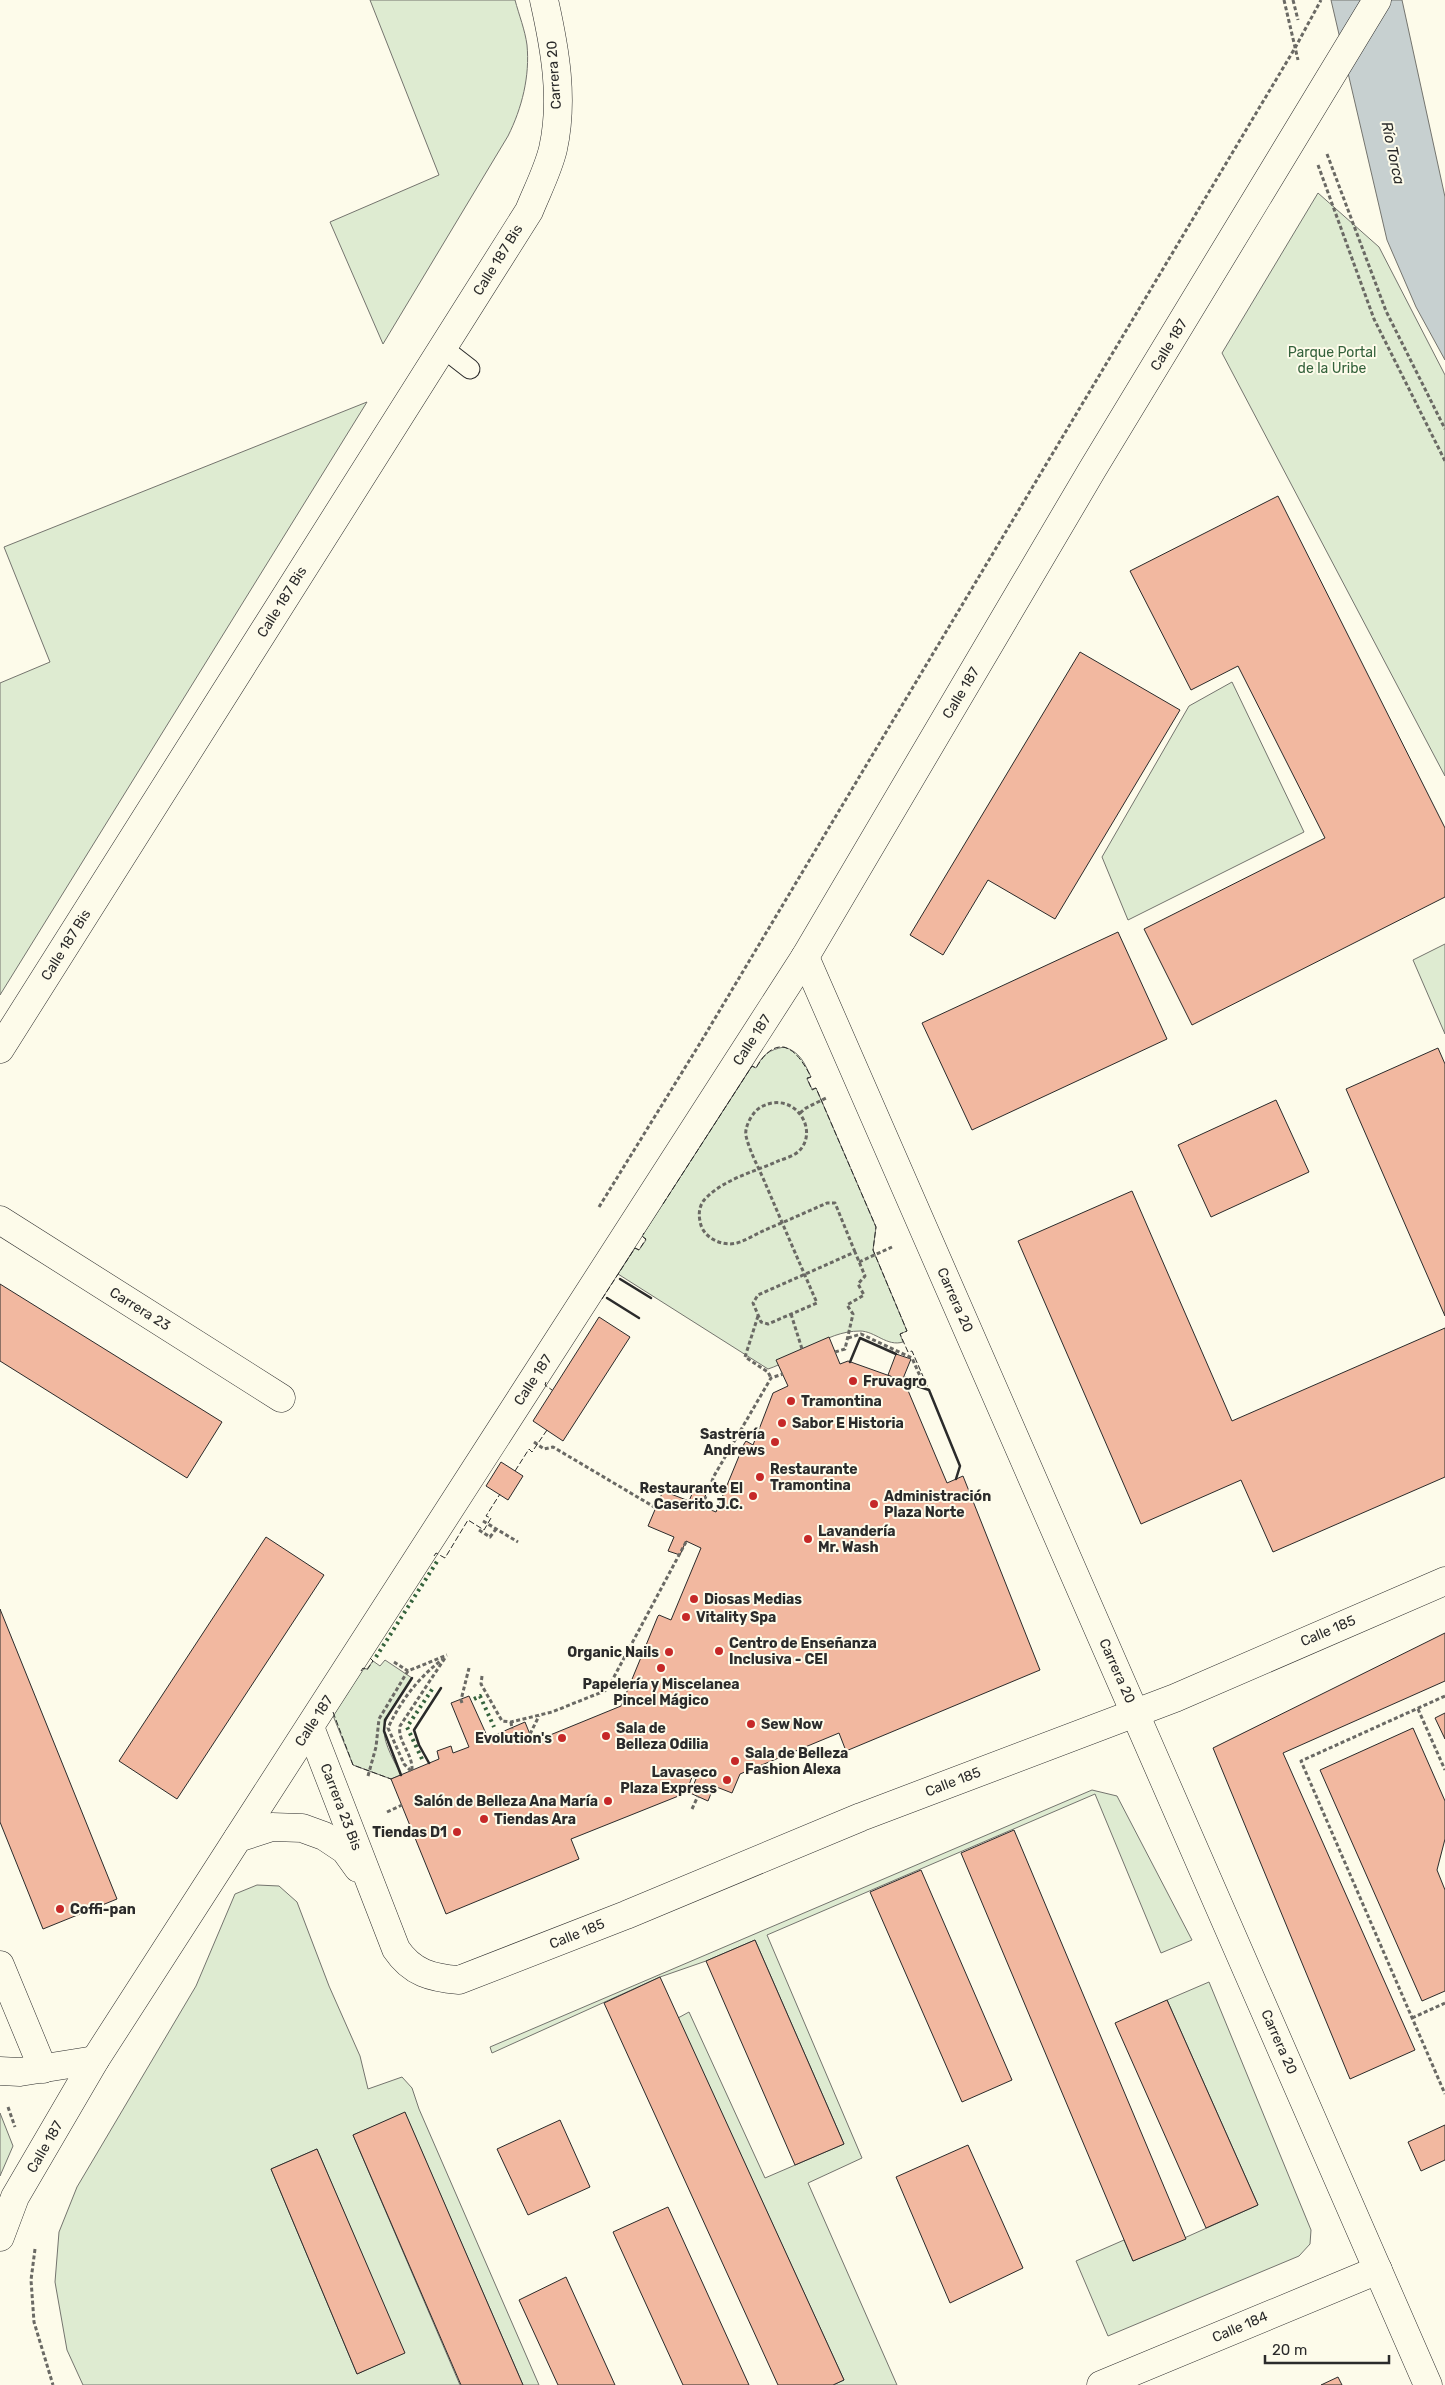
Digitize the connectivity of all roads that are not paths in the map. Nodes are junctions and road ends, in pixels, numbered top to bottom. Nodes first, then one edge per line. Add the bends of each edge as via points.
1 (544, 0) edge
2 (1377, 0) edge
3 (553, 150) joint
4 (443, 348) junction
5 (470, 369) dead end
6 (806, 957) junction
7 (0, 1049) edge
8 (0, 1220) edge
9 (281, 1398) dead end
10 (1445, 1580) edge
11 (1135, 1713) junction
12 (310, 1727) junction
13 (238, 1838) junction
14 (372, 1888) junction
15 (0, 1965) edge
16 (459, 1980) joint
17 (96, 2060) junction
18 (44, 2069) junction
19 (0, 2071) edge
20 (0, 2237) edge
21 (1378, 2270) junction
22 (1101, 2385) edge
23 (1428, 2385) edge

1 - 3 street, Carrera 20 via 554,44 558,98
2 - 6 street, Calle 187 via 1087,479
3 - 4 street, Calle 187 Bis via 529,210
4 - 5 lane
4 - 7 street, Calle 187 Bis
6 - 11 street, Carrera 20
6 - 12 street, Calle 187
8 - 9 street, Carrera 23
10 - 11 street, Calle 185
11 - 16 street, Calle 185 via 870,1814
11 - 21 street, Carrera 20
12 - 13 street, Calle 187
12 - 14 street, Carrera 23 Bis
13 - 14 street, Carrera 23 Bis via 272,1827 302,1828 324,1836 345,1850
13 - 17 street, Calle 187
14 - 16 street, Carrera 23 Bis via 392,1942 402,1957 435,1978
15 - 18 street
17 - 18 street
17 - 20 street, Calle 187 via 15,2197
18 - 19 street
21 - 22 street, Calle 184
21 - 23 street, Carrera 20

